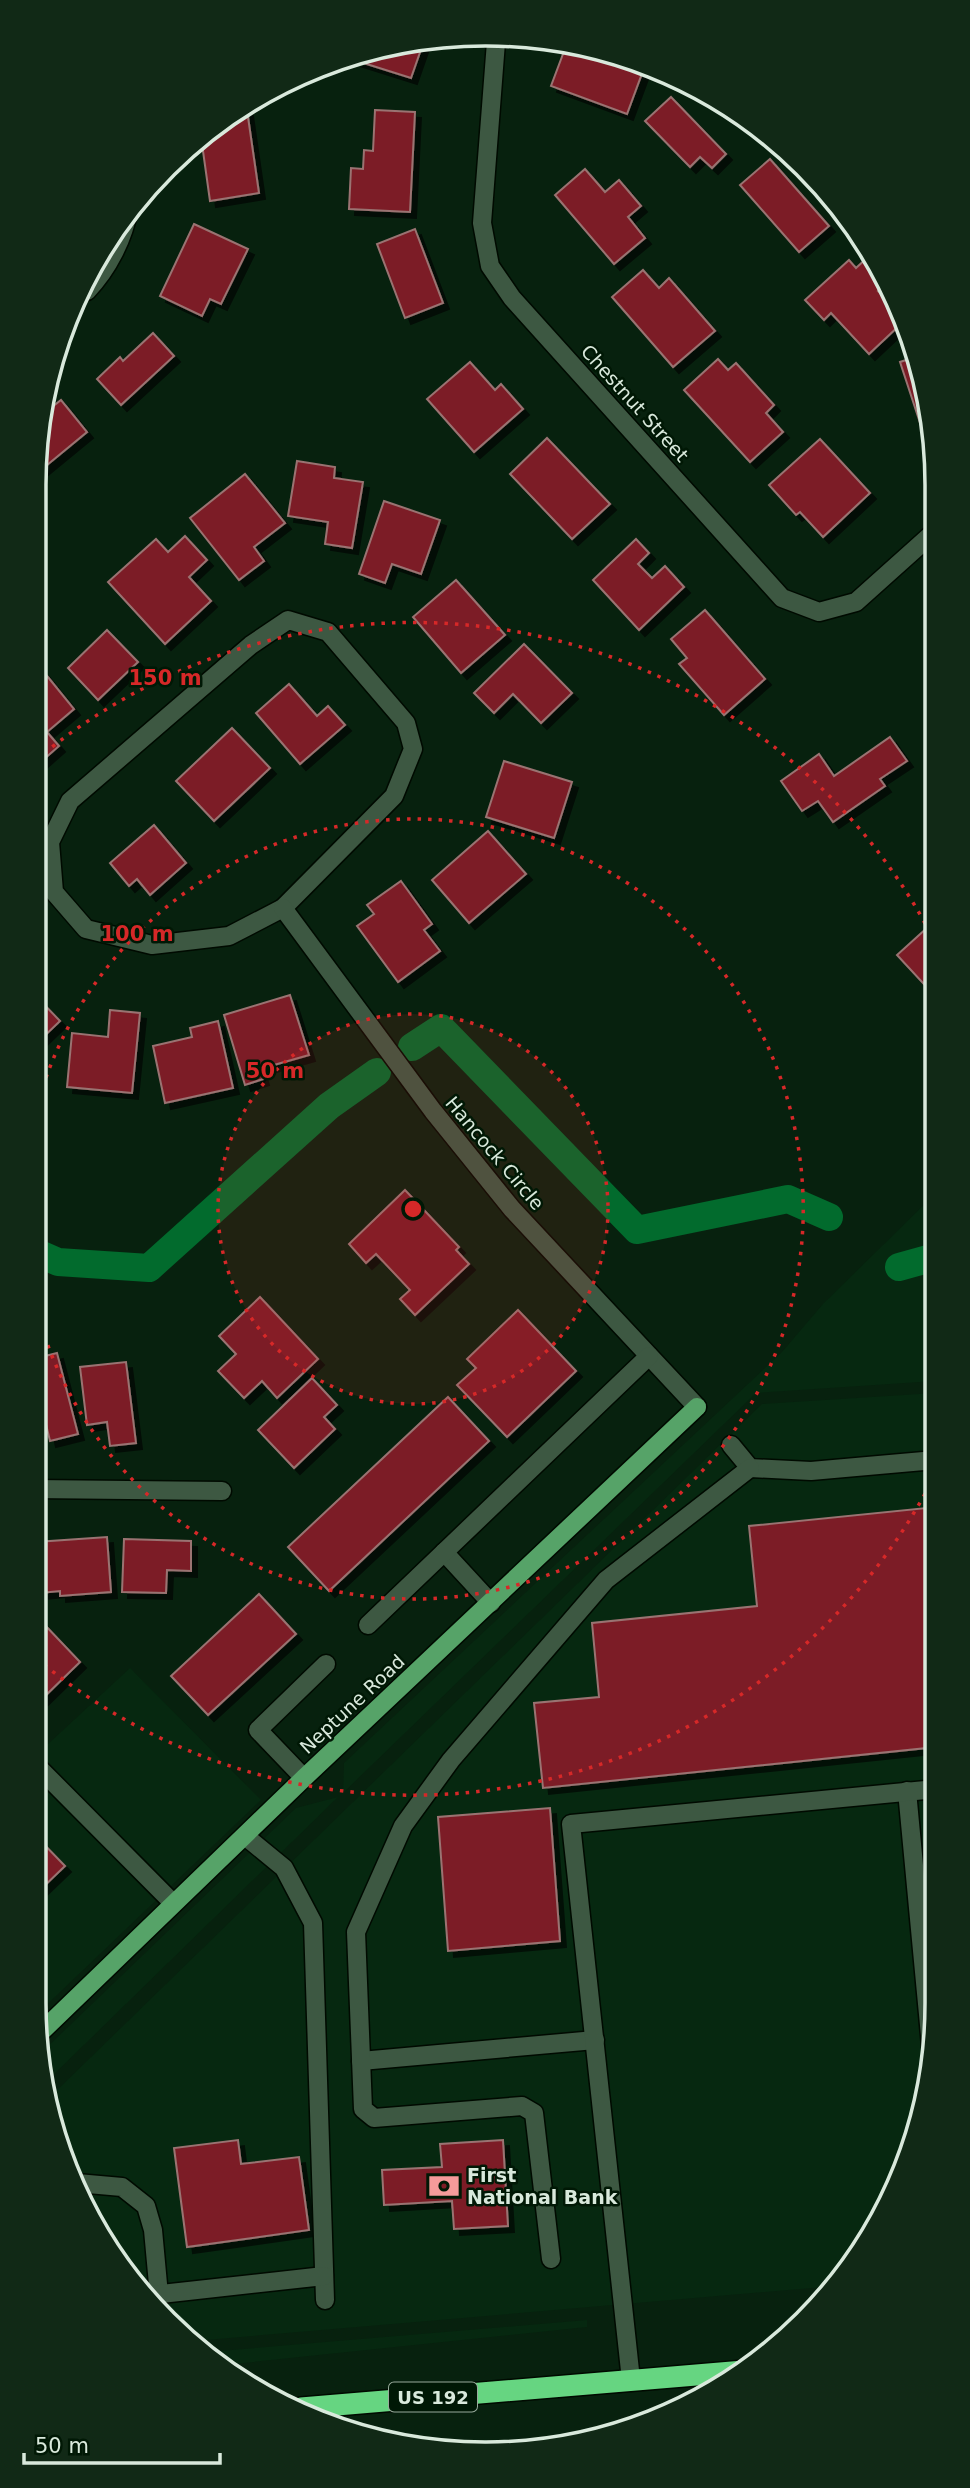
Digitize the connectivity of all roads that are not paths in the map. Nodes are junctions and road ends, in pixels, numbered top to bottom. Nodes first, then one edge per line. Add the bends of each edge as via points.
1 (496, 46) edge
2 (114, 250) edge
3 (95, 283) edge
4 (925, 540) edge
5 (283, 908) junction
6 (649, 1356) junction
7 (697, 1408) joint
8 (731, 1445) dead end
9 (925, 1461) edge
10 (750, 1468) junction
11 (46, 1489) edge
12 (222, 1491) dead end
13 (444, 1552) junction
14 (491, 1603) junction
15 (368, 1625) dead end
16 (326, 1664) dead end
17 (46, 1775) edge
18 (303, 1777) junction
19 (925, 1789) edge
20 (907, 1791) junction
21 (245, 1836) junction
22 (173, 1903) junction
23 (925, 1947) edge
24 (46, 2027) edge
25 (595, 2040) junction
26 (361, 2061) junction
27 (85, 2184) edge
28 (551, 2259) dead end
29 (324, 2276) junction
30 (151, 2289) edge
31 (156, 2294) edge
32 (325, 2300) dead end
33 (722, 2373) edge
34 (631, 2381) junction
35 (313, 2407) edge

1 - 4 street, Chestnut Street via 482,223 490,266 512,298 782,598 819,612 856,602
2 - 3 street
5 - 5 street via 394,796 414,750 406,723 328,632 288,620 251,645 70,801 50,842 54,892 86,929 152,945 229,936
5 - 6 street, Hancock Circle via 503,1198
6 - 7 street, Hancock Circle
6 - 13 street
7 - 14 main road, Neptune Road
8 - 10 street
9 - 10 street via 811,1471
10 - 26 street via 606,1580 451,1760 403,1826 356,1933
11 - 12 street
13 - 14 street
13 - 15 street
14 - 18 main road, Neptune Road
16 - 18 street via 258,1730
17 - 22 street
18 - 21 main road, Neptune Road
19 - 20 street
20 - 23 street
20 - 25 street via 572,1824
21 - 22 main road, Neptune Road
21 - 29 street via 284,1868 313,1923
22 - 24 main road, Neptune Road
25 - 26 street
25 - 34 street
26 - 28 street via 363,2109 374,2118 522,2106 534,2113
27 - 30 street via 122,2187 146,2206 153,2230
29 - 31 street
29 - 32 street
33 - 34 highway, US 192
34 - 35 highway, US 192

